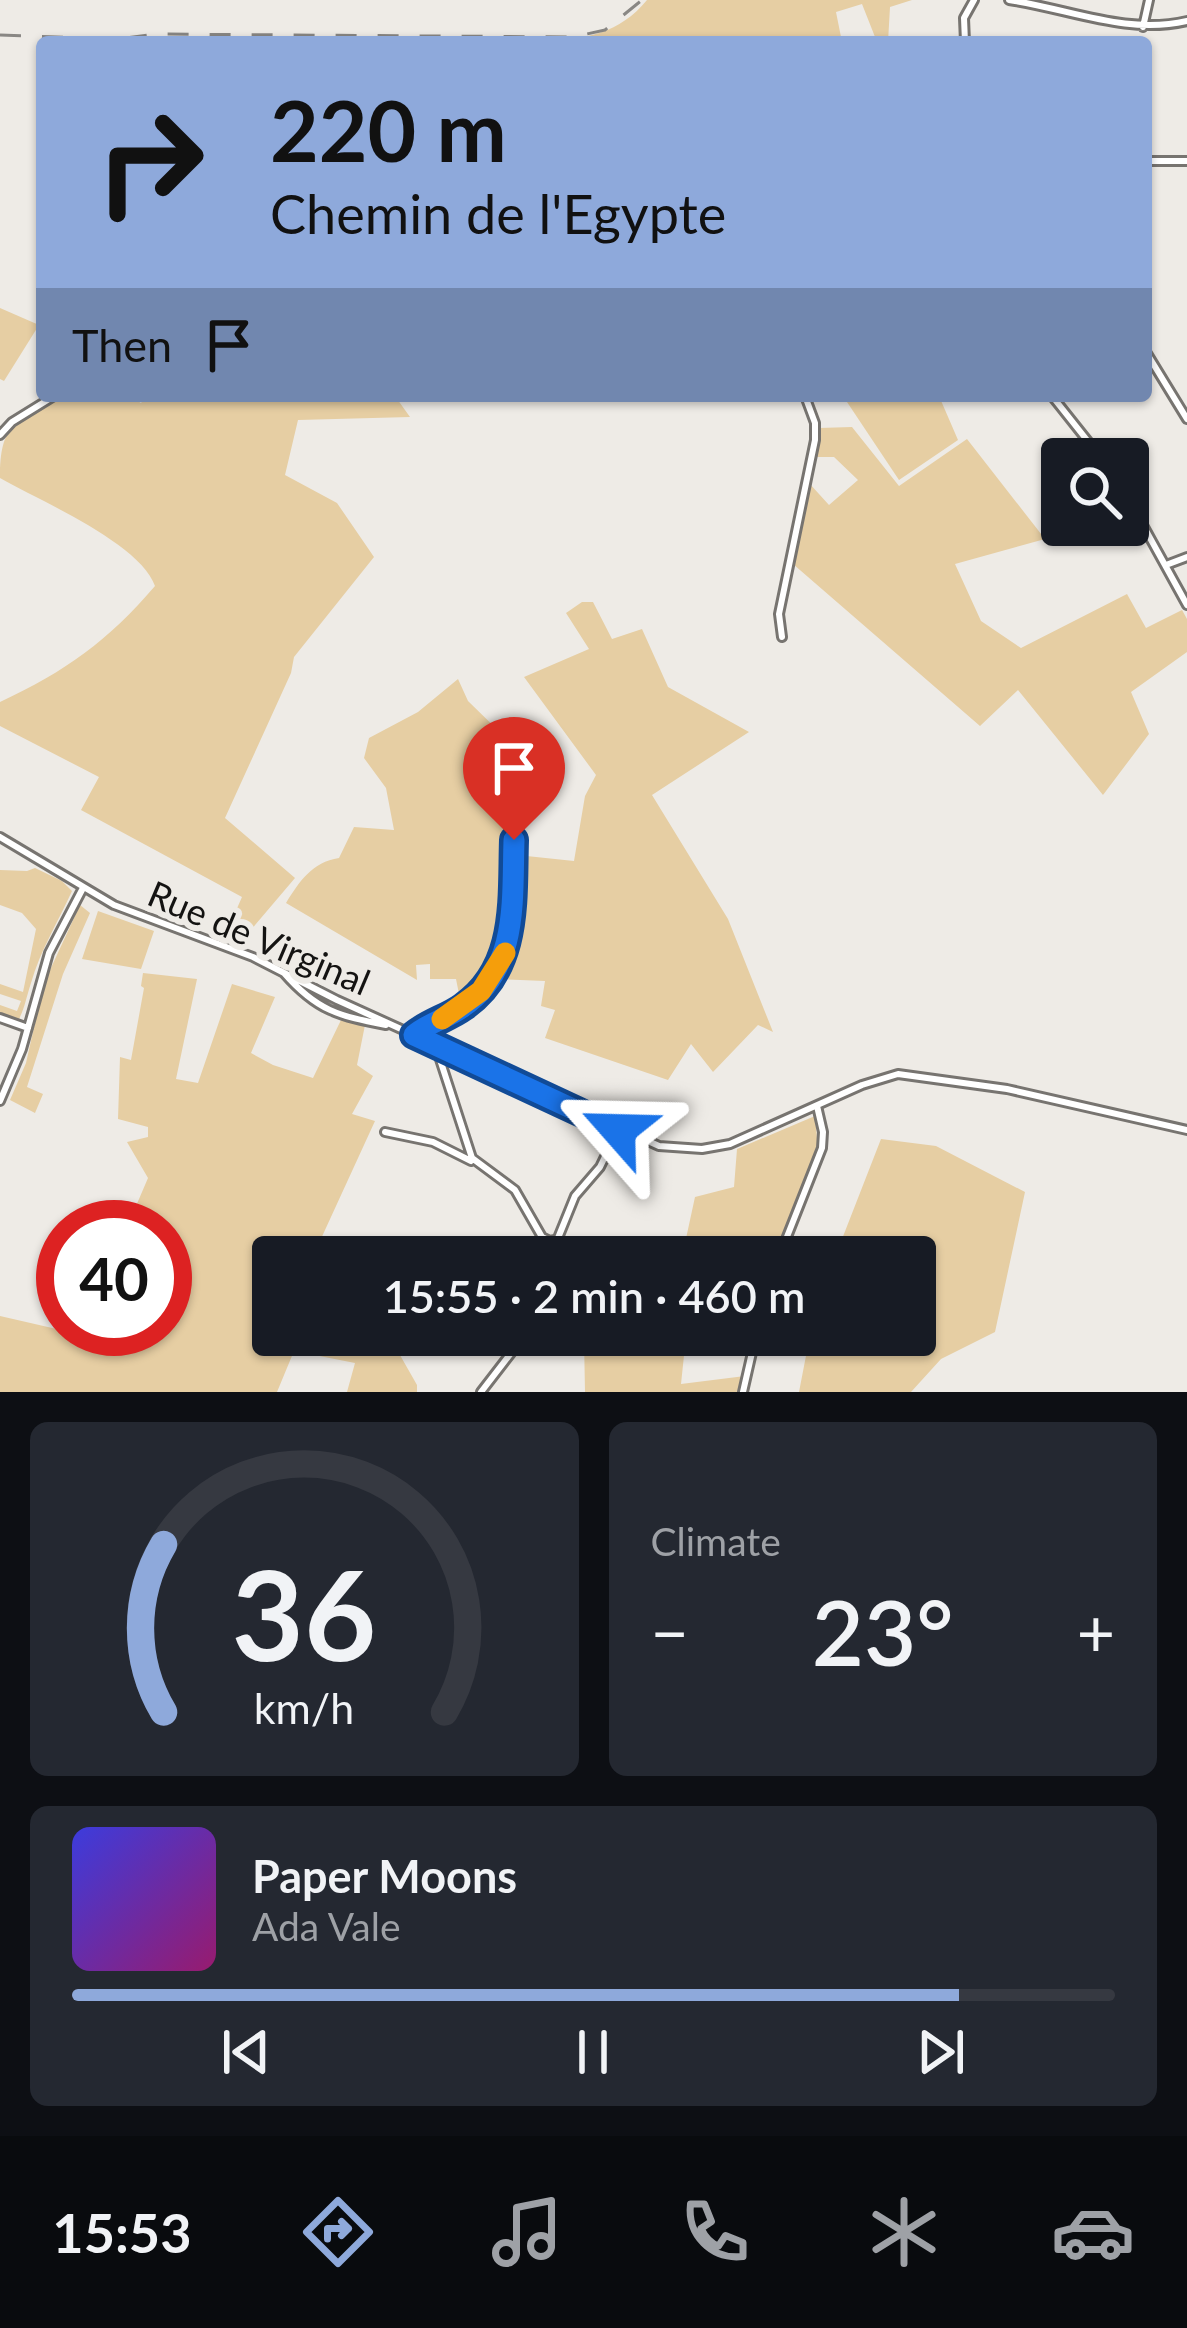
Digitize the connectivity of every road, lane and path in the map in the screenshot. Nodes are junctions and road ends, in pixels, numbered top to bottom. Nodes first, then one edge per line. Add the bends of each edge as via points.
1 (974, 0) edge
2 (1009, 0) edge
3 (1149, 1) edge
4 (1187, 22) edge
5 (1143, 27) junction
6 (964, 36) edge
7 (1152, 161) edge
8 (1187, 161) edge
9 (1152, 362) edge
10 (44, 402) edge
11 (807, 402) edge
12 (1057, 402) edge
13 (1187, 418) edge
14 (0, 435) edge
15 (1085, 438) edge
16 (1149, 535) edge
17 (1187, 557) edge
18 (1166, 565) junction
19 (1187, 605) edge
20 (782, 638) dead end
21 (514, 819) dead end
22 (0, 837) edge
23 (83, 888) junction
24 (282, 970) junction
25 (0, 1018) edge
26 (396, 1027) junction
27 (28, 1028) junction
28 (414, 1035) junction
29 (435, 1044) junction
30 (0, 1101) edge
31 (817, 1106) junction
32 (1187, 1130) edge
33 (385, 1132) dead end
34 (614, 1138) dead end
35 (474, 1162) junction
36 (546, 1236) edge
37 (556, 1236) edge
38 (786, 1236) edge
39 (509, 1356) edge
40 (752, 1356) edge
41 (481, 1392) edge
42 (743, 1392) edge

1 - 6 street
2 - 5 street
3 - 5 street
4 - 5 street
7 - 8 street
9 - 13 street
10 - 14 street
11 - 20 street via 814,440 778,614
12 - 15 street
16 - 18 street
17 - 18 street
18 - 19 street
21 - 28 street via 510,929 499,966 462,1008
22 - 23 street, Rue de Virginal
23 - 24 street, Rue de Virginal
23 - 27 street via 49,952
24 - 26 street, Rue de Virginal
24 - 26 street via 332,1014
25 - 27 street
26 - 28 street, Rue de Virginal
27 - 30 street
28 - 29 street, Rue de Virginal
29 - 31 street, Rue de Virginal via 679,1150 730,1144
29 - 35 street
31 - 32 street, Rue de Virginal via 898,1074 1007,1089
31 - 38 street via 822,1148
33 - 35 street
34 - 37 street
35 - 36 street via 515,1190
39 - 41 street
40 - 42 street

